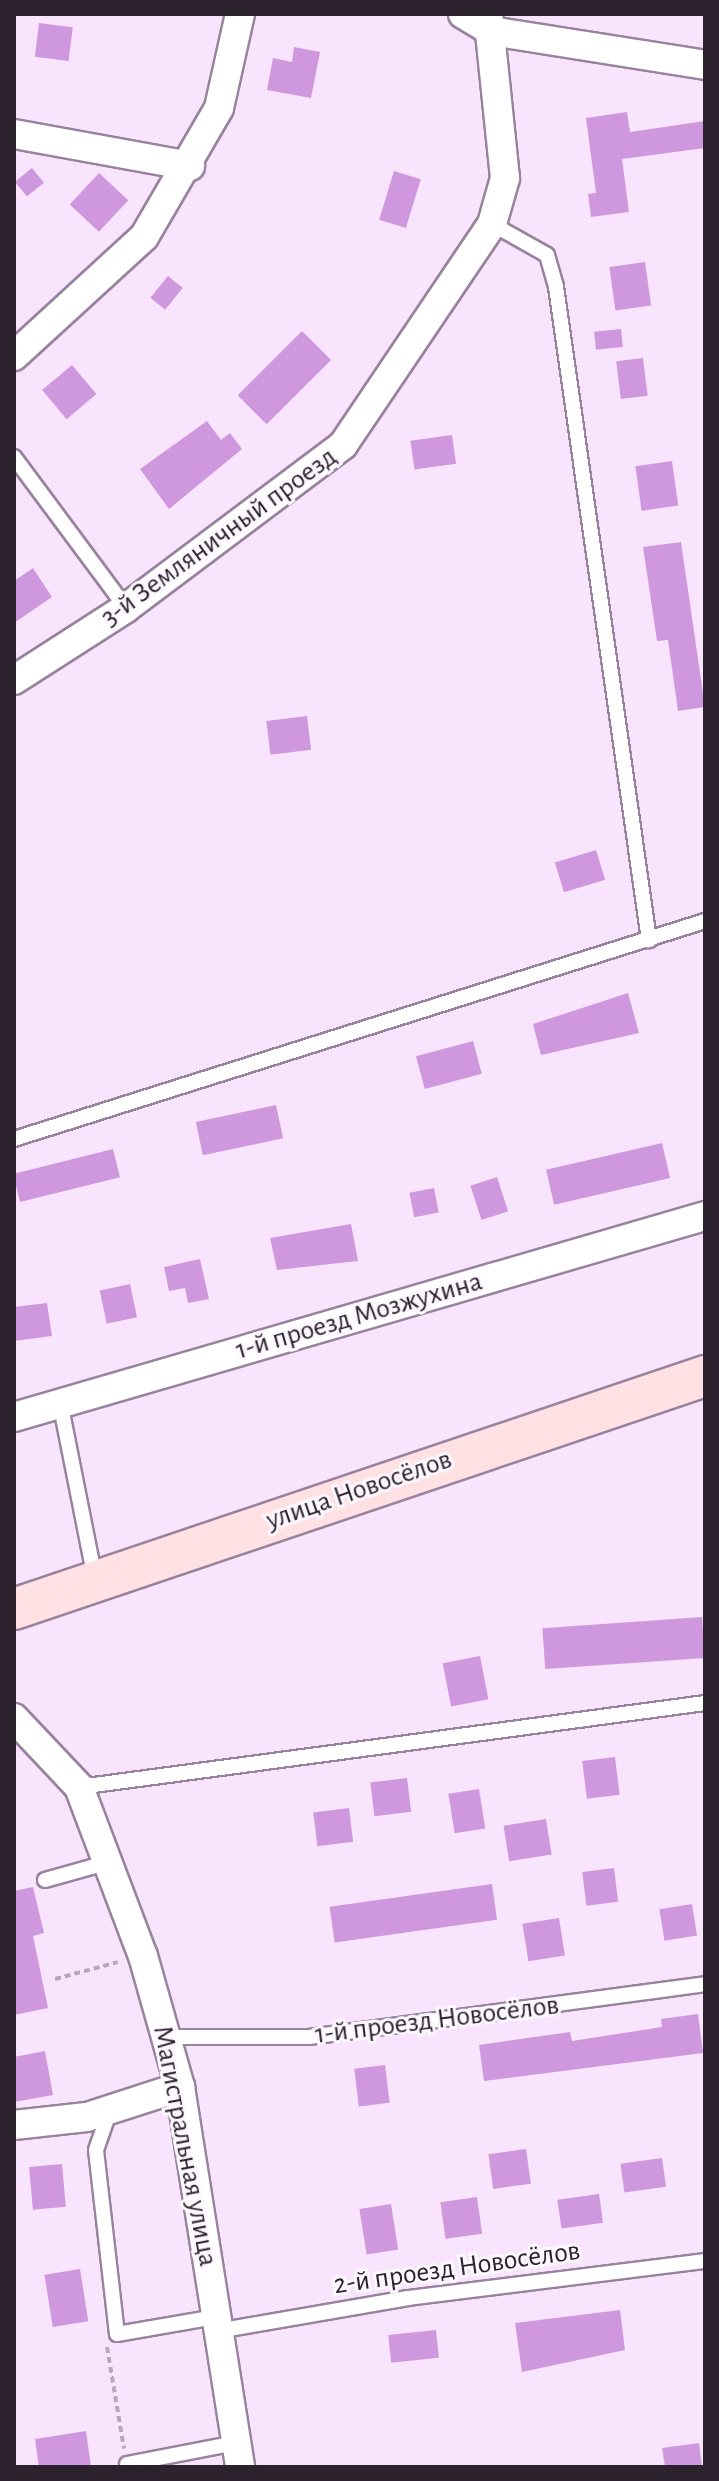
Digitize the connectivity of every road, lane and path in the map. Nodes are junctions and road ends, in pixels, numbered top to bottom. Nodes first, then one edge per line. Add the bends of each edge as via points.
1 (240, 14) edge
2 (463, 14) edge
3 (490, 23) edge
4 (705, 65) edge
5 (14, 134) edge
6 (190, 166) junction
7 (492, 224) junction
8 (14, 356) edge
9 (14, 457) edge
10 (126, 608) junction
11 (14, 680) edge
12 (705, 921) edge
13 (649, 940) junction
14 (14, 1139) edge
15 (705, 1216) edge
16 (705, 1376) edge
17 (60, 1402) junction
18 (14, 1417) edge
19 (96, 1579) junction
20 (14, 1609) edge
21 (705, 1703) edge
22 (14, 1718) edge
23 (79, 1787) junction
24 (109, 1862) junction
25 (45, 1880) dead end
26 (143, 1956) junction
27 (55, 1979) dead end
28 (705, 1984) edge
29 (167, 2037) junction
30 (180, 2087) junction
31 (111, 2108) junction
32 (14, 2125) edge
33 (705, 2261) edge
34 (216, 2324) junction
35 (117, 2334) junction
36 (238, 2455) edge
37 (127, 2464) joint

1 - 6 street via 219,108
2 - 3 street
3 - 4 street
3 - 7 street, 3-й Земляничный проезд via 505,178
5 - 6 street
6 - 8 street via 144,237
7 - 10 street, 3-й Земляничный проезд via 343,445
7 - 13 lane via 547,255 556,287
9 - 10 lane
10 - 11 street, 3-й Земляничный проезд
12 - 13 lane
13 - 14 lane
15 - 17 street, 1-й проезд Мозжухина
16 - 19 street, улица Новосёлов
17 - 18 street, 1-й проезд Мозжухина
17 - 19 lane
19 - 20 street, улица Новосёлов
21 - 23 lane
22 - 23 street, Магистральная улица
23 - 24 street, Магистральная улица
24 - 25 lane
24 - 26 street, Магистральная улица
26 - 27 path
26 - 29 street, Магистральная улица
28 - 29 lane, 1-й проезд Новосёлов via 309,2037
29 - 30 street, Магистральная улица
30 - 31 street
30 - 34 street, Магистральная улица
31 - 32 street
31 - 35 lane via 96,2150
33 - 34 lane, 2-й проезд Новосёлов
34 - 35 lane, 2-й проезд Новосёлов
34 - 36 street, Магистральная улица
35 - 37 path via 106,2343
36 - 37 lane

